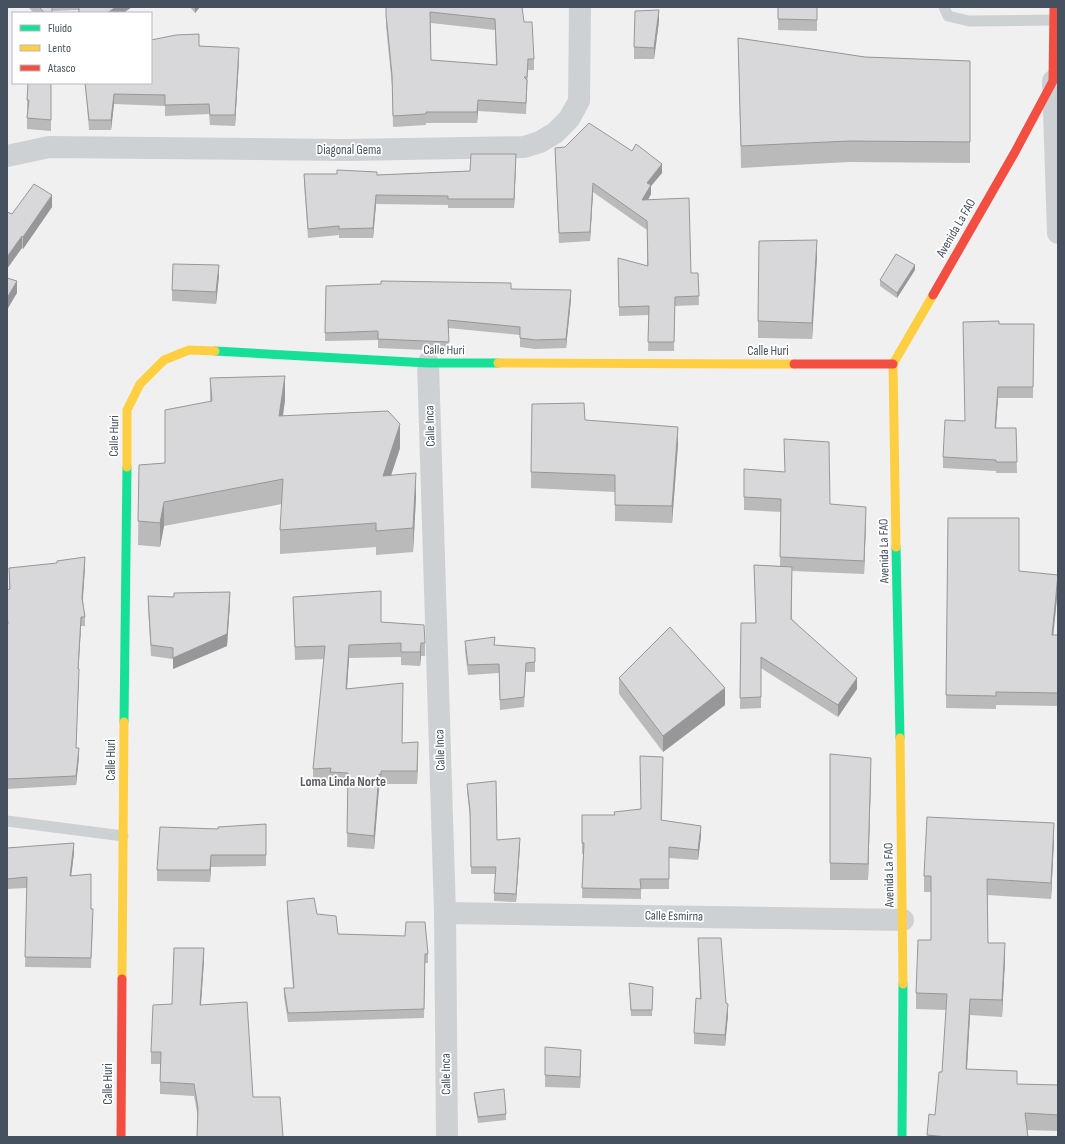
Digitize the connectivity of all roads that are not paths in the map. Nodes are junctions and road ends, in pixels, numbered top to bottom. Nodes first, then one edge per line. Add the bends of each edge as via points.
1 (580, 7) edge
2 (944, 7) edge
3 (1054, 7) edge
4 (1054, 20) junction
5 (1053, 81) junction
6 (7, 156) edge
7 (1058, 233) edge
8 (428, 363) junction
9 (893, 364) junction
10 (7, 821) edge
11 (123, 836) junction
12 (445, 913) junction
13 (903, 920) junction
14 (121, 1137) edge
15 (447, 1137) edge
16 (902, 1137) edge

1 - 6 street, Diagonal Gema via 579,102 569,119 555,133 540,142 524,147 329,150 49,147
2 - 4 lane via 948,16 969,21
3 - 4 street, Avenida La FAO
4 - 5 street, Avenida La FAO
5 - 7 street
5 - 9 street, Avenida La FAO
8 - 9 street, Calle Huri
8 - 11 street, Calle Huri via 188,350 164,360 140,384 127,410
8 - 12 street, Calle Inca
9 - 13 street, Avenida La FAO
10 - 11 lane
11 - 14 street, Calle Huri
12 - 13 street, Calle Esmirna
12 - 15 street, Calle Inca
13 - 16 street, Avenida La FAO

